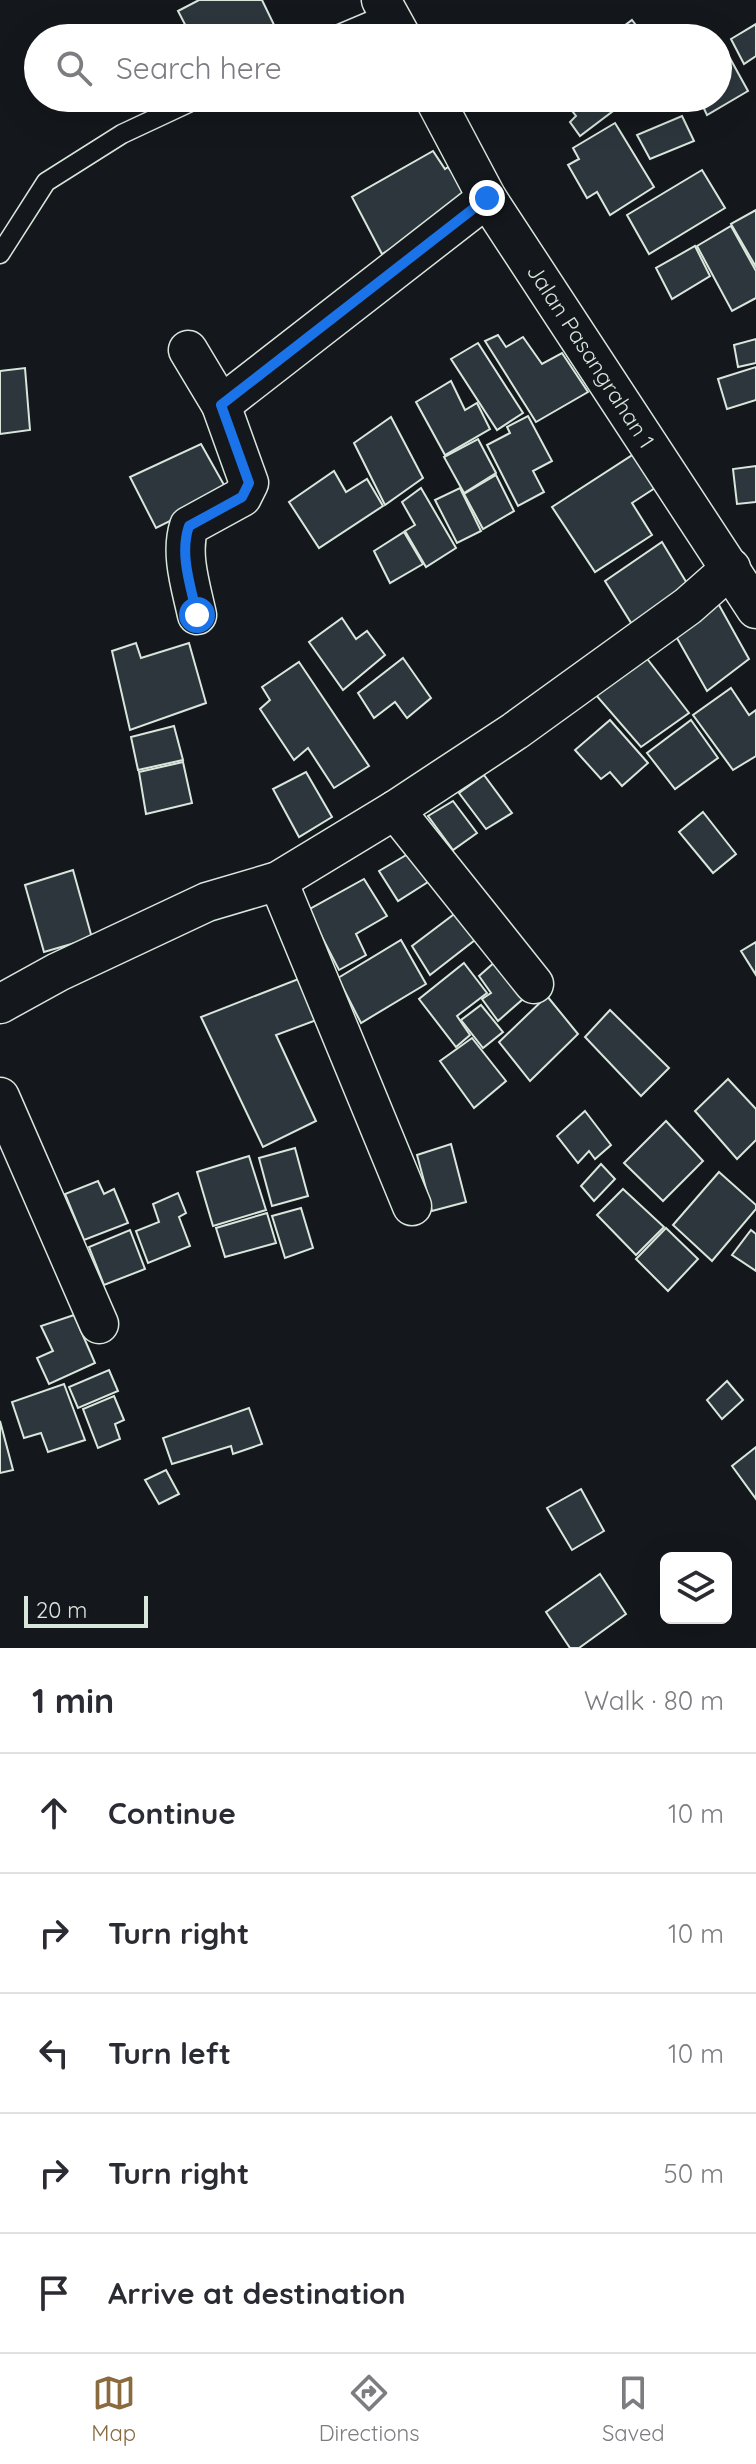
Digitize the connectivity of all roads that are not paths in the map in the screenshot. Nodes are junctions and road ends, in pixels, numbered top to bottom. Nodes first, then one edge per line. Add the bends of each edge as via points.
1 (391, 17) edge
2 (371, 24) edge
3 (169, 112) edge
4 (441, 112) edge
5 (487, 198) junction
6 (0, 254) edge
7 (188, 350) dead end
8 (221, 405) junction
9 (731, 568) junction
10 (756, 609) edge
11 (197, 615) dead end
12 (395, 810) junction
13 (278, 881) junction
14 (534, 984) dead end
15 (0, 1004) edge
16 (0, 1097) edge
17 (412, 1206) dead end
18 (99, 1324) dead end

1 - 2 lane
3 - 6 lane via 122,134 46,182
4 - 5 street, Jalan Pasangrahan 1
5 - 8 street
5 - 9 street, Jalan Pasangrahan 1
7 - 8 street
8 - 11 street via 249,483 242,497 189,526 186,561
9 - 10 street, Jalan Pasangrahan 1
9 - 12 street via 568,693
12 - 13 street
12 - 14 street
13 - 15 street via 207,902
13 - 17 street
16 - 18 street

